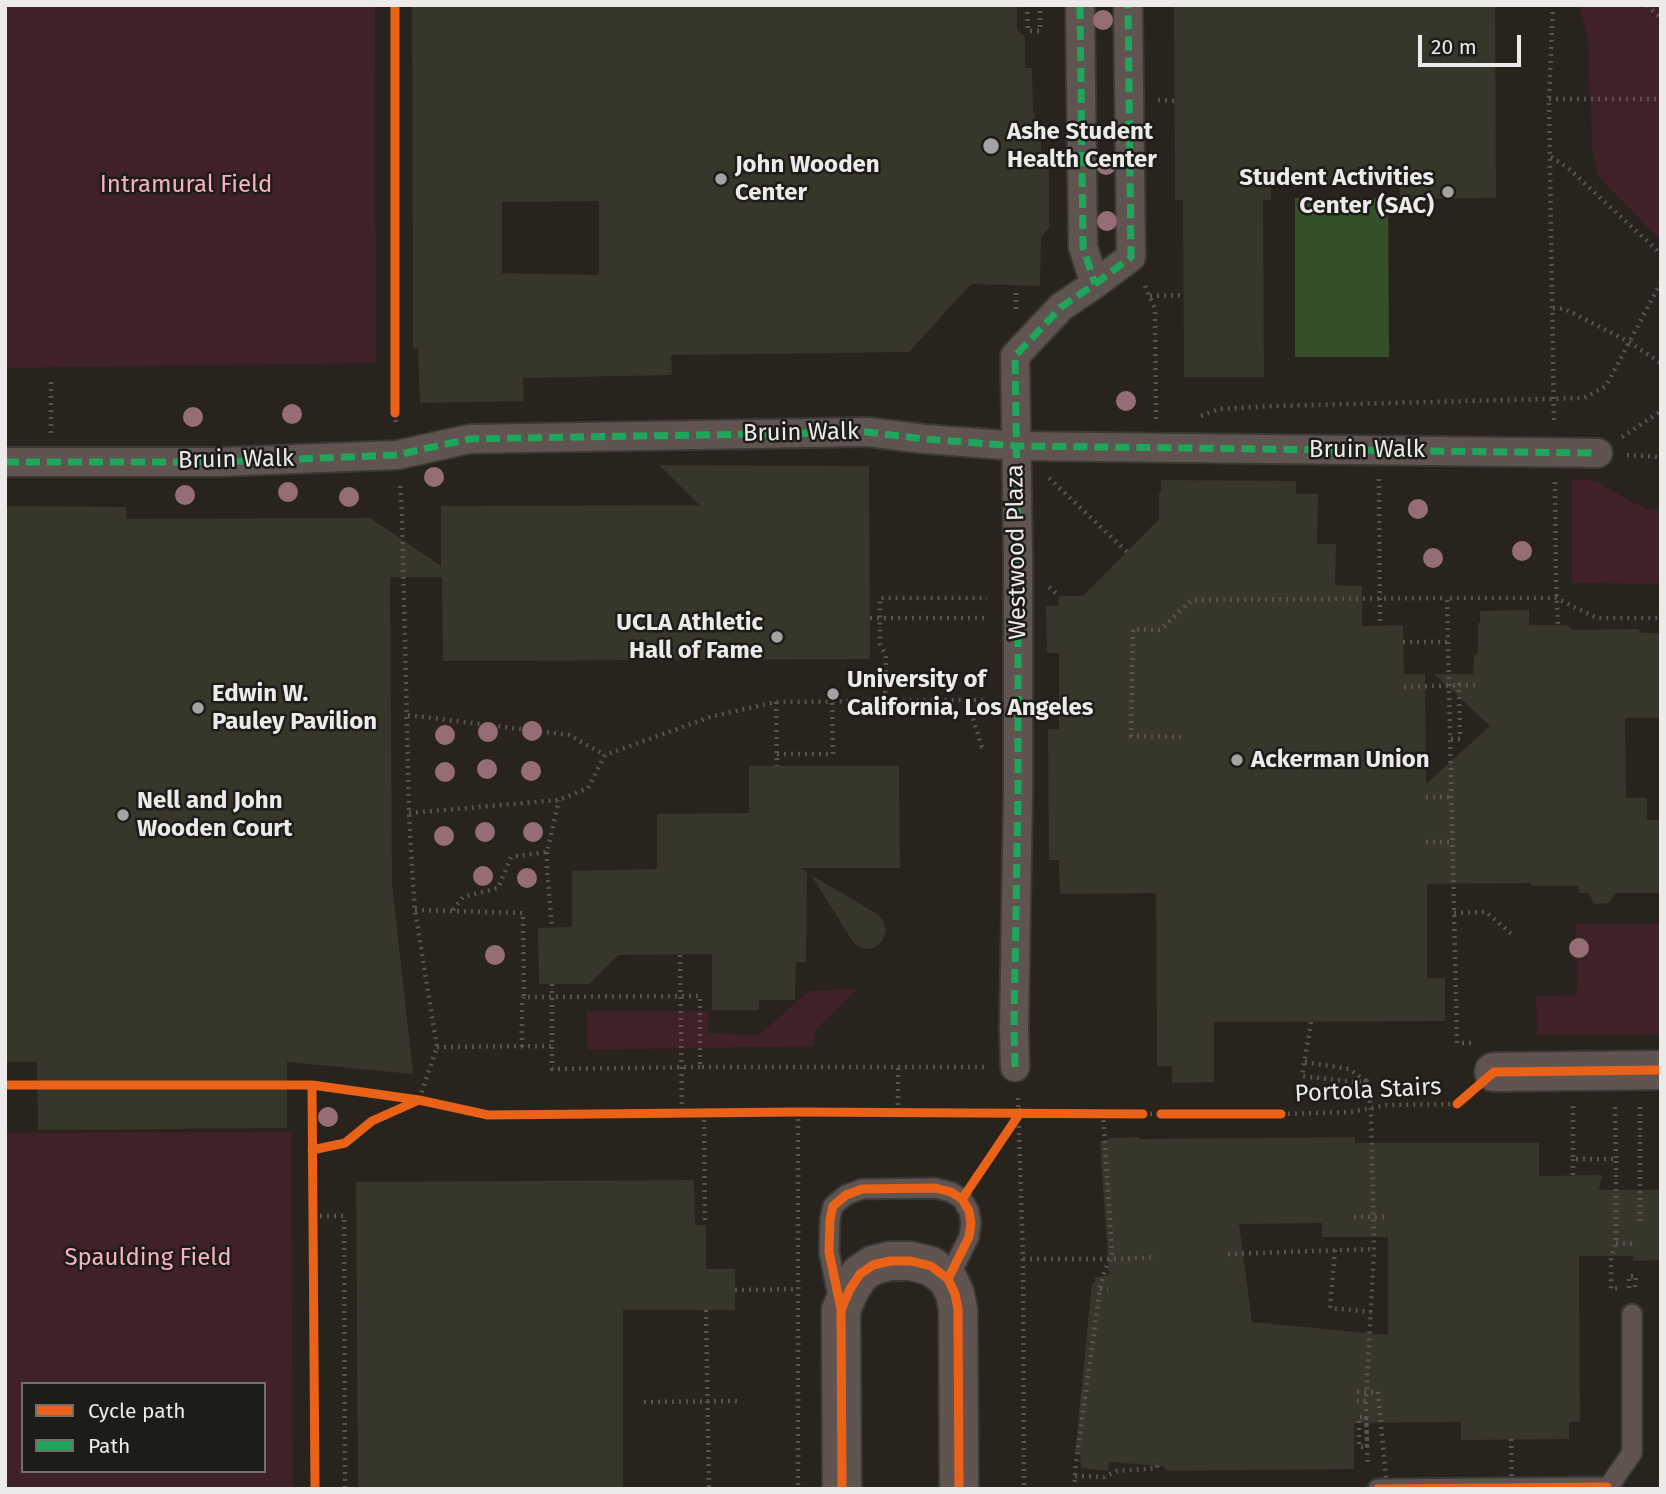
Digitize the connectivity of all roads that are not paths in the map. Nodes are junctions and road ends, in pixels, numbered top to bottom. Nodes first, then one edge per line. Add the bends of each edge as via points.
1 (1080, 5) edge
2 (1128, 5) edge
3 (1096, 284) junction
4 (1016, 446) junction
5 (1598, 453) road end
6 (5, 462) edge
7 (1015, 1067) road end
8 (1494, 1072) dead end
9 (1651, 1085) edge
10 (948, 1279) junction
11 (841, 1310) junction
12 (1632, 1314) road end
13 (1373, 1483) edge
14 (1607, 1488) edge
15 (842, 1489) edge
16 (959, 1489) edge

1 - 3 street via 1083,247
2 - 3 street, Westwood Plaza via 1131,257
3 - 4 street, Westwood Plaza via 1061,307 1015,356
4 - 5 street, Bruin Walk
4 - 6 street, Bruin Walk via 853,432 469,439 397,455 220,462
4 - 7 street, Westwood Plaza
8 - 9 street
10 - 11 street via 931,1266 911,1261 873,1265 860,1274
10 - 11 lane via 970,1237 969,1211 962,1199 935,1188 863,1189 833,1206 830,1219 829,1252
10 - 16 street via 958,1309
11 - 15 street
12 - 14 lane via 1632,1453
13 - 14 lane

